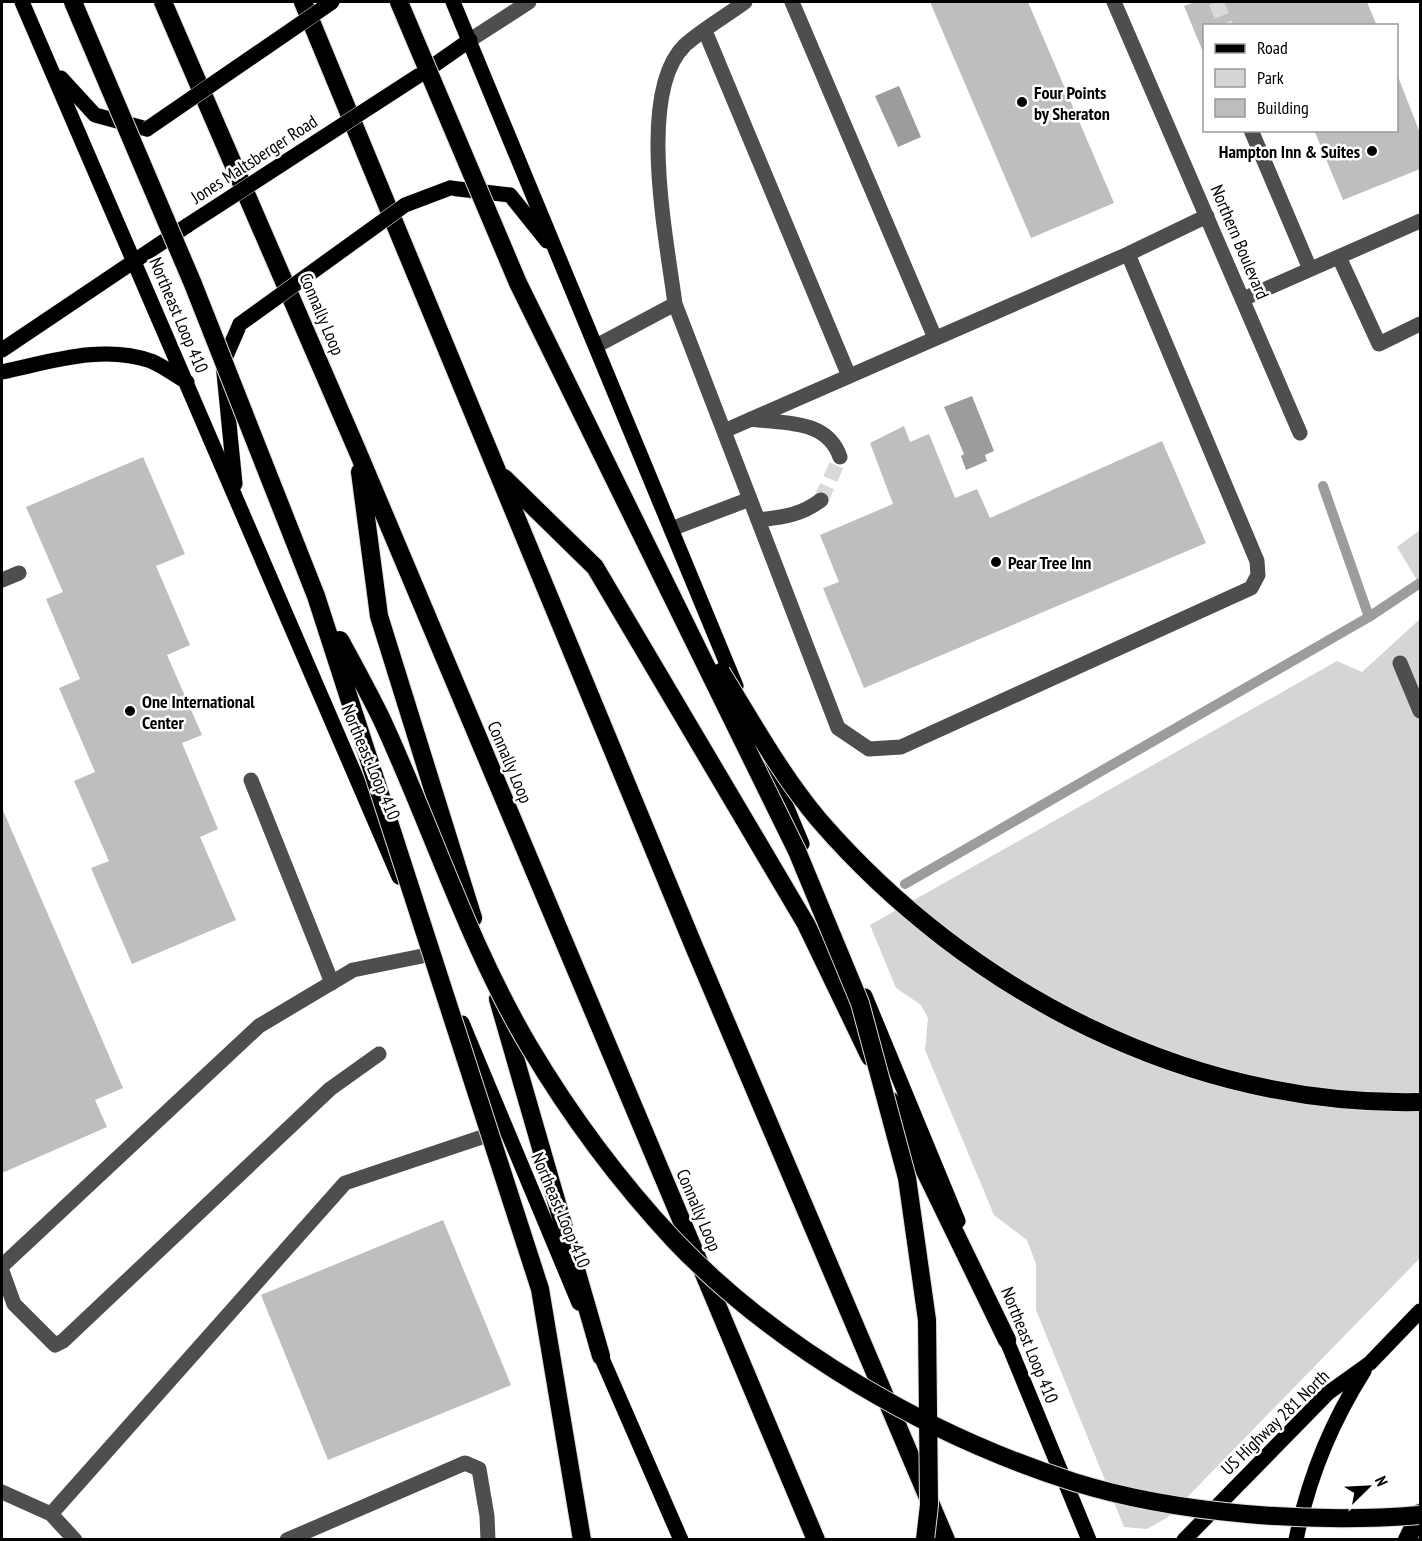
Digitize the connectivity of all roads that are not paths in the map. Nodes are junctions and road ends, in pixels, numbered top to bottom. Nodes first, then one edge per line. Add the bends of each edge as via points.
1 (21, 2) edge
2 (72, 2) edge
3 (163, 2) edge
4 (303, 2) edge
5 (332, 2) edge
6 (399, 2) edge
7 (453, 2) edge
8 (529, 2) edge
9 (745, 2) edge
10 (792, 2) edge
11 (1114, 2) edge
12 (705, 31) junction
13 (470, 40) junction
14 (53, 69) junction
15 (1252, 132) edge
16 (1207, 216) junction
17 (1420, 221) edge
18 (1128, 254) junction
19 (558, 255) junction
20 (1340, 257) junction
21 (134, 261) junction
22 (1310, 269) junction
23 (1243, 299) junction
24 (675, 304) junction
25 (1420, 324) edge
26 (935, 338) junction
27 (596, 346) junction
28 (2, 350) edge
29 (2, 372) edge
30 (849, 376) junction
31 (187, 382) junction
32 (751, 419) junction
33 (724, 431) junction
34 (1300, 433) dead end
35 (357, 450) junction
36 (840, 457) dead end
37 (498, 472) junction
38 (237, 499) junction
39 (750, 499) junction
40 (821, 500) tunnel mouth
41 (759, 520) junction
42 (672, 529) junction
43 (19, 573) dead end
44 (2, 580) edge
45 (671, 592) junction
46 (316, 596) junction
47 (1400, 663) dead end
48 (1420, 711) edge
49 (251, 780) dead end
50 (432, 954) junction
51 (332, 983) junction
52 (379, 1054) dead end
53 (1420, 1102) edge
54 (506, 1129) junction
55 (2, 1266) edge
56 (2, 1271) edge
57 (1420, 1311) edge
58 (1007, 1340) junction
59 (601, 1356) junction
60 (1370, 1362) junction
61 (2, 1492) edge
62 (51, 1514) junction
63 (1420, 1514) edge
64 (75, 1539) edge
65 (287, 1539) edge
66 (488, 1539) edge
67 (582, 1539) edge
68 (681, 1539) edge
69 (816, 1539) edge
70 (925, 1539) edge
71 (946, 1539) edge
72 (1089, 1539) edge
73 (1184, 1539) edge
74 (1296, 1539) edge
75 (1407, 1539) edge

1 - 14 main road, Northeast Loop 410
2 - 46 highway, bridge via 193,284
3 - 35 highway, Connally Loop
4 - 37 highway
5 - 14 main road, bridge via 147,129 95,115
6 - 45 highway, bridge via 518,283
7 - 13 main road, Northeast Loop 410
8 - 13 street, Jones Maltsberger Road
9 - 12 street
10 - 26 street
11 - 16 street, Northern Boulevard
12 - 24 street via 684,46 664,81 657,159
12 - 30 street
13 - 19 main road, Northeast Loop 410
13 - 21 main road, Jones Maltsberger Road, bridge
14 - 21 main road, Northeast Loop 410
15 - 22 street
16 - 18 street
16 - 23 street, Northern Boulevard
17 - 20 street
18 - 26 street
18 - 41 street via 1257,561 1258,575 1251,588 901,747 869,749 838,728
19 - 27 main road, Northeast Loop 410
19 - 38 main road, bridge via 510,195 450,188 405,206 240,324 223,363
20 - 22 street
20 - 25 street via 1379,344
21 - 28 main road, Jones Maltsberger Road
21 - 31 main road, Northeast Loop 410
22 - 23 street
23 - 34 street, Northern Boulevard
24 - 27 street
24 - 33 street
26 - 30 street
27 - 42 main road, Northeast Loop 410
29 - 31 main road via 82,355 129,355 153,362
30 - 32 street
31 - 38 main road, Northeast Loop 410
32 - 33 street
32 - 36 street via 818,428 835,442
33 - 39 street
35 - 59 highway via 379,616 508,1030
35 - 69 highway, Connally Loop
37 - 58 highway via 595,567 806,924
37 - 71 highway via 695,949
38 - 50 main road, Northeast Loop 410
39 - 41 street
39 - 42 street
40 - 41 street via 788,517
42 - 58 main road, Northeast Loop 410
43 - 44 street
45 - 53 highway, bridge via 789,781 819,820 912,912 990,972 1095,1031 1150,1056 1269,1089
45 - 70 highway, bridge via 797,851 863,1014 907,1178 927,1320 929,1505
46 - 63 highway, bridge via 381,719 466,918 527,1044 562,1099 631,1191 676,1242 761,1317 859,1384 912,1413 1076,1482 1253,1514 1314,1518
46 - 67 highway, bridge via 540,1289
47 - 48 street
49 - 51 street
50 - 51 street via 353,970
50 - 54 main road, Northeast Loop 410
51 - 55 street via 259,1026
52 - 56 street via 330,1089 63,1341 55,1344 14,1304
54 - 59 main road, Northeast Loop 410
54 - 62 street via 345,1183
57 - 60 main road, US Highway 281 North
58 - 72 main road, Northeast Loop 410
59 - 68 main road, Northeast Loop 410
60 - 73 main road, US Highway 281 North via 1328,1393
60 - 74 main road via 1319,1455
61 - 62 street
62 - 64 street
63 - 75 highway
65 - 66 street via 465,1463 479,1469

